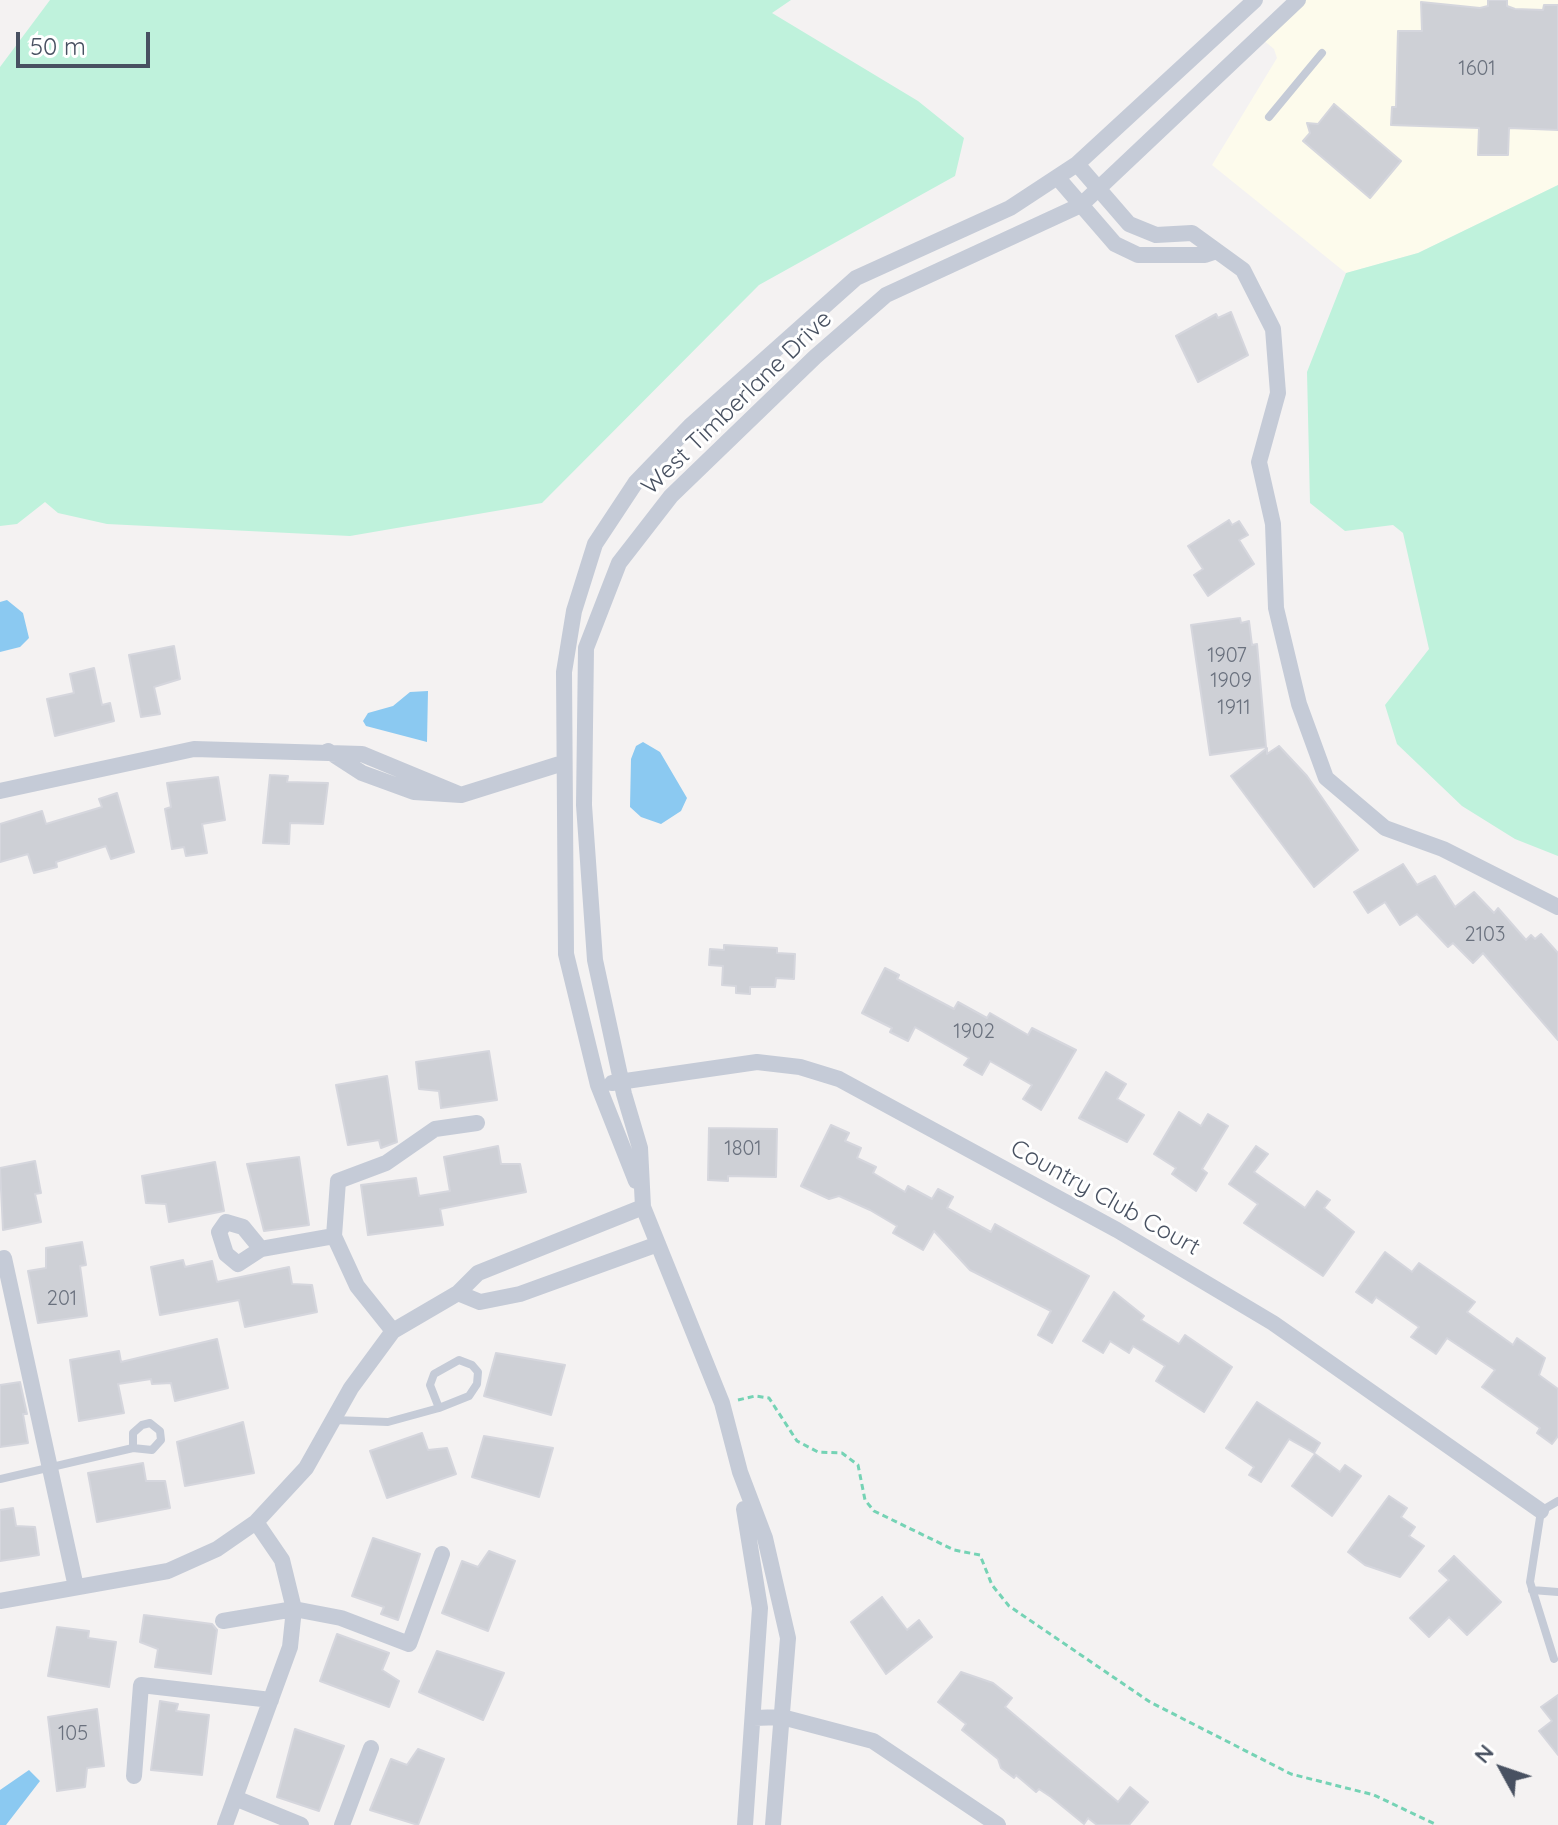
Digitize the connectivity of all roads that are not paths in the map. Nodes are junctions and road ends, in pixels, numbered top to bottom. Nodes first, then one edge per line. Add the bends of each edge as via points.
1 (1255, 0) edge
2 (1298, 0) edge
3 (1322, 53) dead end
4 (1269, 117) dead end
5 (1077, 164) junction
6 (1057, 177) junction
7 (1098, 189) junction
8 (1081, 205) junction
9 (1214, 252) junction
10 (563, 763) junction
11 (0, 791) edge
12 (1558, 907) edge
13 (621, 1081) junction
14 (598, 1085) junction
15 (477, 1123) dead end
16 (642, 1200) junction
17 (334, 1236) junction
18 (658, 1244) junction
19 (261, 1249) dead end
20 (4, 1258) dead end
21 (458, 1293) junction
22 (393, 1331) junction
23 (439, 1408) junction
24 (333, 1420) junction
25 (133, 1448) dead end
26 (52, 1469) junction
27 (740, 1472) junction
28 (0, 1479) edge
29 (1558, 1501) edge
30 (1541, 1511) junction
31 (256, 1522) junction
32 (442, 1554) dead end
33 (76, 1587) junction
34 (1532, 1590) junction
35 (1558, 1592) edge
36 (0, 1601) edge
37 (294, 1609) junction
38 (223, 1621) dead end
39 (1554, 1659) dead end
40 (271, 1700) junction
41 (782, 1717) junction
42 (754, 1718) junction
43 (371, 1748) dead end
44 (134, 1776) dead end
45 (235, 1798) junction
46 (225, 1825) edge
47 (301, 1825) edge
48 (342, 1825) edge
49 (745, 1825) edge
50 (773, 1825) edge
51 (998, 1825) edge

1 - 5 street, West Timberlane Drive
2 - 7 street, West Timberlane Drive
3 - 4 lane
5 - 6 street, West Timberlane Drive
5 - 7 street
6 - 8 street
6 - 10 street, West Timberlane Drive via 1010,208 856,278 690,426 636,482 595,544 574,611 564,672
7 - 8 street, West Timberlane Drive
7 - 9 street via 1129,224 1156,235 1192,233
8 - 9 street via 1115,244 1138,255
8 - 13 street, West Timberlane Drive via 886,295 671,496 619,563 586,648 584,805 595,960
9 - 12 street via 1243,270 1273,329 1278,393 1259,462 1273,524 1276,608 1299,704 1326,778 1385,828 1443,849
10 - 11 street via 461,795 362,754 194,749
10 - 14 street, West Timberlane Drive via 566,954
13 - 14 street, Country Club Court
13 - 16 street, West Timberlane Drive via 640,1148
13 - 30 street, Country Club Court via 757,1062 839,1079 1117,1230 1273,1323
14 - 16 street, West Timberlane Drive
15 - 17 street via 435,1129 386,1163 338,1181
16 - 18 street, West Timberlane Drive
16 - 21 street via 478,1273
17 - 19 street
17 - 22 street via 357,1286
18 - 21 street via 520,1294 480,1302
18 - 27 street, West Timberlane Drive via 723,1406
20 - 26 street
21 - 22 street
22 - 24 street
23 - 23 lane via 469,1396 477,1384 478,1372 472,1365 459,1360 434,1374 430,1385
23 - 24 lane via 388,1422
24 - 31 street via 306,1468
25 - 26 lane
26 - 28 lane
26 - 33 street
27 - 41 street, West Timberlane Drive via 765,1538 788,1638
27 - 42 street, West Timberlane Drive via 760,1608
29 - 30 lane
30 - 34 lane via 1531,1562
31 - 33 street via 217,1549 168,1571
31 - 37 street via 282,1560
32 - 37 street via 409,1644 341,1618
33 - 36 street
34 - 35 lane
34 - 39 lane
37 - 38 street
37 - 40 street via 290,1647
40 - 44 street via 141,1685
40 - 45 street
41 - 42 street
41 - 50 street, West Timberlane Drive
41 - 51 street via 873,1741
42 - 49 street, West Timberlane Drive
43 - 48 street
45 - 46 street
45 - 47 street

